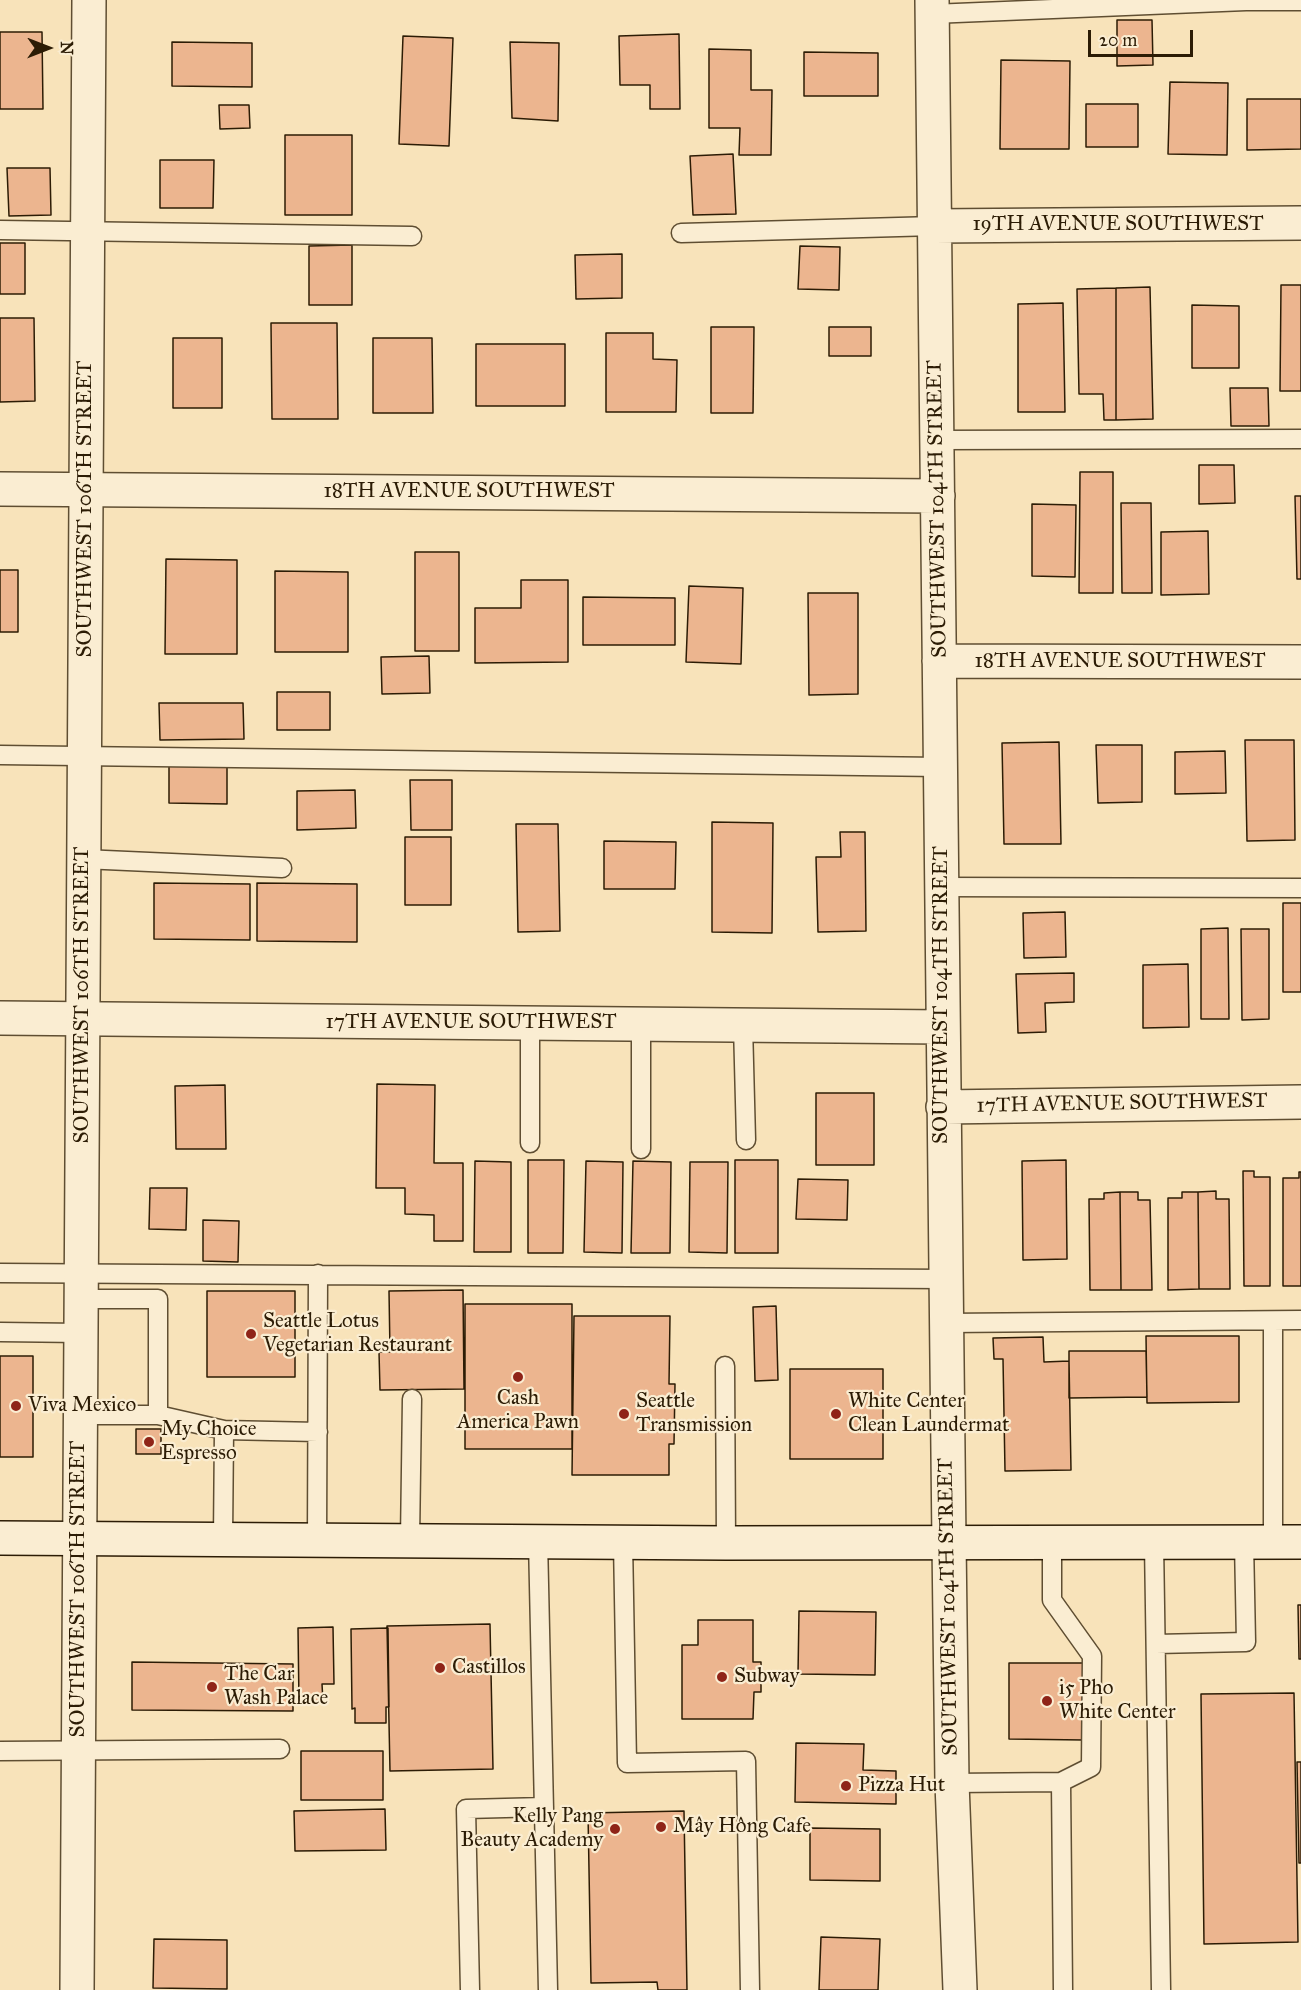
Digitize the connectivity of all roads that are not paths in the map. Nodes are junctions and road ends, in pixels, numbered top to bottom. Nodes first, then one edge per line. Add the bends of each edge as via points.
1 (88, 0) edge
2 (1301, 1) edge
3 (932, 7) edge
4 (1301, 223) edge
5 (935, 226) junction
6 (0, 230) edge
7 (87, 232) junction
8 (681, 233) dead end
9 (412, 236) dead end
10 (1301, 439) edge
11 (938, 440) junction
12 (0, 489) edge
13 (86, 490) junction
14 (938, 496) junction
15 (939, 661) junction
16 (1301, 663) edge
17 (0, 755) edge
18 (84, 756) junction
19 (940, 767) junction
20 (83, 859) junction
21 (282, 868) dead end
22 (942, 887) junction
23 (1301, 888) edge
24 (0, 1018) edge
25 (83, 1020) junction
26 (530, 1023) junction
27 (641, 1024) junction
28 (743, 1025) junction
29 (943, 1027) junction
30 (1301, 1102) edge
31 (943, 1107) junction
32 (746, 1140) dead end
33 (530, 1143) dead end
34 (641, 1149) dead end
35 (0, 1273) edge
36 (318, 1274) junction
37 (945, 1279) junction
38 (81, 1286) junction
39 (1301, 1320) edge
40 (1273, 1321) junction
41 (946, 1323) junction
42 (0, 1332) edge
43 (81, 1333) junction
44 (725, 1366) dead end
45 (412, 1399) dead end
46 (158, 1414) junction
47 (80, 1415) junction
48 (224, 1430) junction
49 (318, 1432) junction
50 (0, 1538) edge
51 (79, 1538) junction
52 (223, 1539) junction
53 (411, 1540) junction
54 (538, 1540) junction
55 (317, 1541) junction
56 (949, 1541) junction
57 (1052, 1541) junction
58 (623, 1542) junction
59 (1273, 1542) edge
60 (726, 1543) junction
61 (1154, 1543) junction
62 (1156, 1644) junction
63 (280, 1749) dead end
64 (0, 1751) edge
65 (78, 1752) junction
66 (1061, 1782) junction
67 (952, 1784) junction
68 (544, 1808) junction
69 (77, 1990) edge
70 (470, 1990) edge
71 (548, 1990) edge
72 (750, 1990) edge
73 (960, 1990) edge
74 (1063, 1990) edge
75 (1161, 1990) edge

1 - 7 street, SOUTHWEST 106TH STREET
2 - 3 lane
3 - 5 street, SOUTHWEST 104TH STREET
4 - 5 street, 19TH AVENUE SOUTHWEST
5 - 8 lane
5 - 11 street, SOUTHWEST 104TH STREET
6 - 7 lane
7 - 9 lane
7 - 13 street, SOUTHWEST 106TH STREET
10 - 11 lane
11 - 14 street, SOUTHWEST 104TH STREET
12 - 13 street, 18TH AVENUE SOUTHWEST
13 - 14 street, 18TH AVENUE SOUTHWEST
13 - 18 street, SOUTHWEST 106TH STREET
14 - 15 street, SOUTHWEST 104TH STREET
15 - 16 street, 18TH AVENUE SOUTHWEST
15 - 19 street, SOUTHWEST 104TH STREET
17 - 18 lane
18 - 19 lane
18 - 20 street, SOUTHWEST 106TH STREET
19 - 22 street, SOUTHWEST 104TH STREET
20 - 21 lane
20 - 25 street, SOUTHWEST 106TH STREET
22 - 23 lane
22 - 29 street, SOUTHWEST 104TH STREET
24 - 25 street, 17TH AVENUE SOUTHWEST
25 - 26 street, 17TH AVENUE SOUTHWEST
25 - 38 street, SOUTHWEST 106TH STREET
26 - 27 street, 17TH AVENUE SOUTHWEST
26 - 33 lane
27 - 28 street, 17TH AVENUE SOUTHWEST
27 - 34 lane
28 - 29 street, 17TH AVENUE SOUTHWEST
28 - 32 lane
29 - 31 street, SOUTHWEST 104TH STREET
30 - 31 street, 17TH AVENUE SOUTHWEST
31 - 37 street, SOUTHWEST 104TH STREET
35 - 38 lane
36 - 37 lane
36 - 38 lane
36 - 49 lane
37 - 41 street, SOUTHWEST 104TH STREET
38 - 43 street, SOUTHWEST 106TH STREET
38 - 46 lane via 158,1299
39 - 40 lane
40 - 41 lane
40 - 59 lane
41 - 56 street, SOUTHWEST 104TH STREET
42 - 43 lane
43 - 47 street, SOUTHWEST 106TH STREET
44 - 60 lane
45 - 53 lane
46 - 47 lane
46 - 48 lane
47 - 51 street, SOUTHWEST 106TH STREET
48 - 49 lane
48 - 52 lane
49 - 55 lane
50 - 51 street
51 - 52 street
51 - 65 street, SOUTHWEST 106TH STREET
52 - 55 street
53 - 54 street
53 - 55 street
54 - 58 street
54 - 68 lane
56 - 57 street
56 - 60 street
56 - 67 street, SOUTHWEST 104TH STREET
57 - 61 street
57 - 66 lane via 1052,1600 1092,1656 1091,1767
58 - 60 street
58 - 72 lane via 627,1763 746,1761
59 - 61 street
59 - 62 lane via 1246,1642
61 - 62 lane
62 - 75 lane
63 - 65 lane
64 - 65 lane
65 - 69 street, SOUTHWEST 106TH STREET
66 - 67 lane
66 - 74 lane
67 - 73 street, SOUTHWEST 104TH STREET
68 - 70 lane via 466,1809
68 - 71 lane

